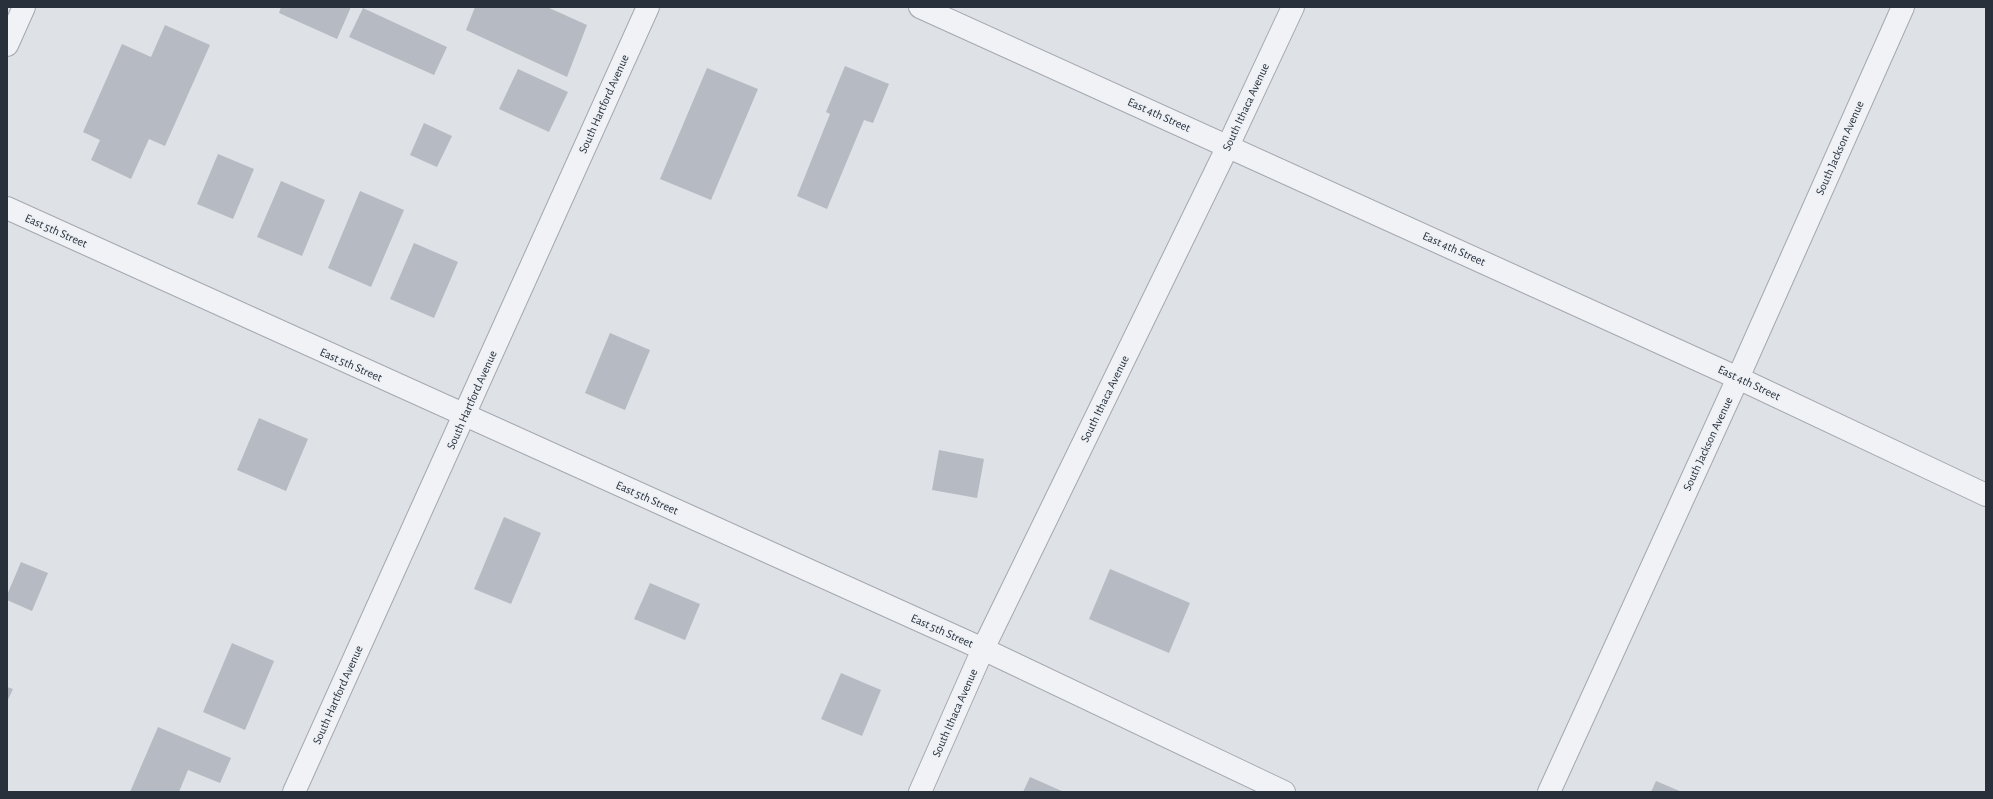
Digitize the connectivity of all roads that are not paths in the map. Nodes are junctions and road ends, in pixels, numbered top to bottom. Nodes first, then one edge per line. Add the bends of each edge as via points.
1 (24, 7) edge
2 (648, 7) edge
3 (920, 7) edge
4 (1293, 7) edge
5 (1903, 7) edge
6 (7, 45) edge
7 (1228, 146) junction
8 (7, 208) edge
9 (1738, 378) junction
10 (464, 416) junction
11 (1986, 495) edge
12 (983, 649) junction
13 (294, 792) edge
14 (920, 792) edge
15 (1284, 792) edge
16 (1549, 792) edge

1 - 6 street
2 - 10 street, South Hartford Avenue
3 - 7 street, East 4th Street
4 - 7 street, South Ithaca Avenue
5 - 9 street, South Jackson Avenue
7 - 9 street, East 4th Street
7 - 12 street, South Ithaca Avenue
8 - 10 street, East 5th Street
9 - 11 street, East 4th Street
9 - 16 street, South Jackson Avenue
10 - 12 street, East 5th Street
10 - 13 street, South Hartford Avenue
12 - 14 street, South Ithaca Avenue
12 - 15 street, East 5th Street

